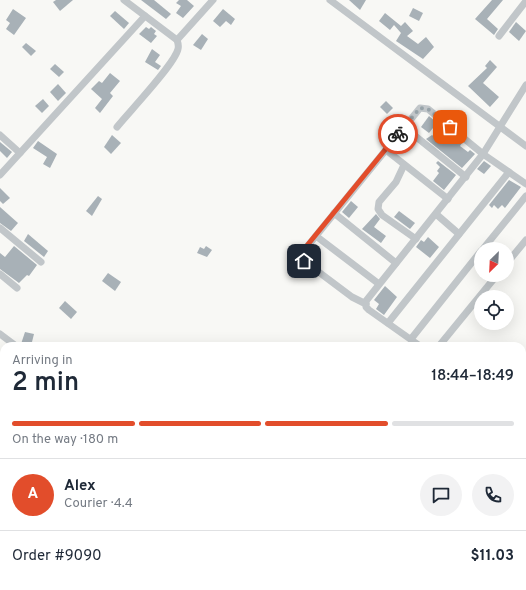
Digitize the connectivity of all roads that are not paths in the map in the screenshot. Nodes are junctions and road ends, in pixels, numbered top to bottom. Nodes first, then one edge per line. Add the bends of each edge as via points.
1 (124, 0) edge
2 (213, 0) edge
3 (330, 0) edge
4 (526, 0) edge
5 (145, 16) junction
6 (499, 36) dead end
7 (177, 40) junction
8 (526, 85) edge
9 (500, 126) junction
10 (117, 127) dead end
11 (404, 127) junction
12 (0, 134) edge
13 (526, 146) edge
14 (386, 150) junction
15 (20, 153) junction
16 (483, 154) junction
17 (404, 165) junction
18 (509, 172) junction
19 (0, 175) edge
20 (466, 177) junction
21 (526, 184) edge
22 (526, 196) edge
23 (448, 199) junction
24 (334, 214) junction
25 (436, 214) junction
26 (0, 228) edge
27 (459, 234) junction
28 (316, 236) junction
29 (416, 239) junction
30 (526, 240) edge
31 (489, 242) edge
32 (514, 255) edge
33 (474, 261) edge
34 (41, 262) dead end
35 (396, 263) junction
36 (0, 274) edge
37 (491, 282) edge
38 (378, 284) junction
39 (17, 288) dead end
40 (366, 304) junction
41 (388, 323) junction
42 (0, 334) edge
43 (411, 339) junction
44 (11, 342) edge
45 (415, 342) edge
46 (442, 342) edge

1 - 5 street
2 - 7 street
3 - 9 street
4 - 6 street
5 - 7 street
5 - 15 street
7 - 10 street via 179,48 172,60
8 - 9 street
9 - 13 street
9 - 16 street
11 - 14 street
11 - 16 street via 420,108 428,109
11 - 20 street
12 - 15 street
14 - 17 street
14 - 24 street
15 - 19 street
16 - 18 street
16 - 20 street
17 - 23 street
17 - 29 street via 396,182 379,202 378,209 382,215
18 - 21 street
18 - 27 street
20 - 23 street
22 - 31 street
23 - 25 street
24 - 28 street
24 - 35 street
25 - 27 street
25 - 29 street
26 - 34 street
27 - 41 street
28 - 38 street
28 - 40 street via 301,257 352,297
29 - 35 street
30 - 32 street
33 - 43 street
35 - 38 street
36 - 39 street
37 - 46 street
38 - 40 street
40 - 41 street via 369,310
41 - 43 street
42 - 44 street
43 - 45 street

